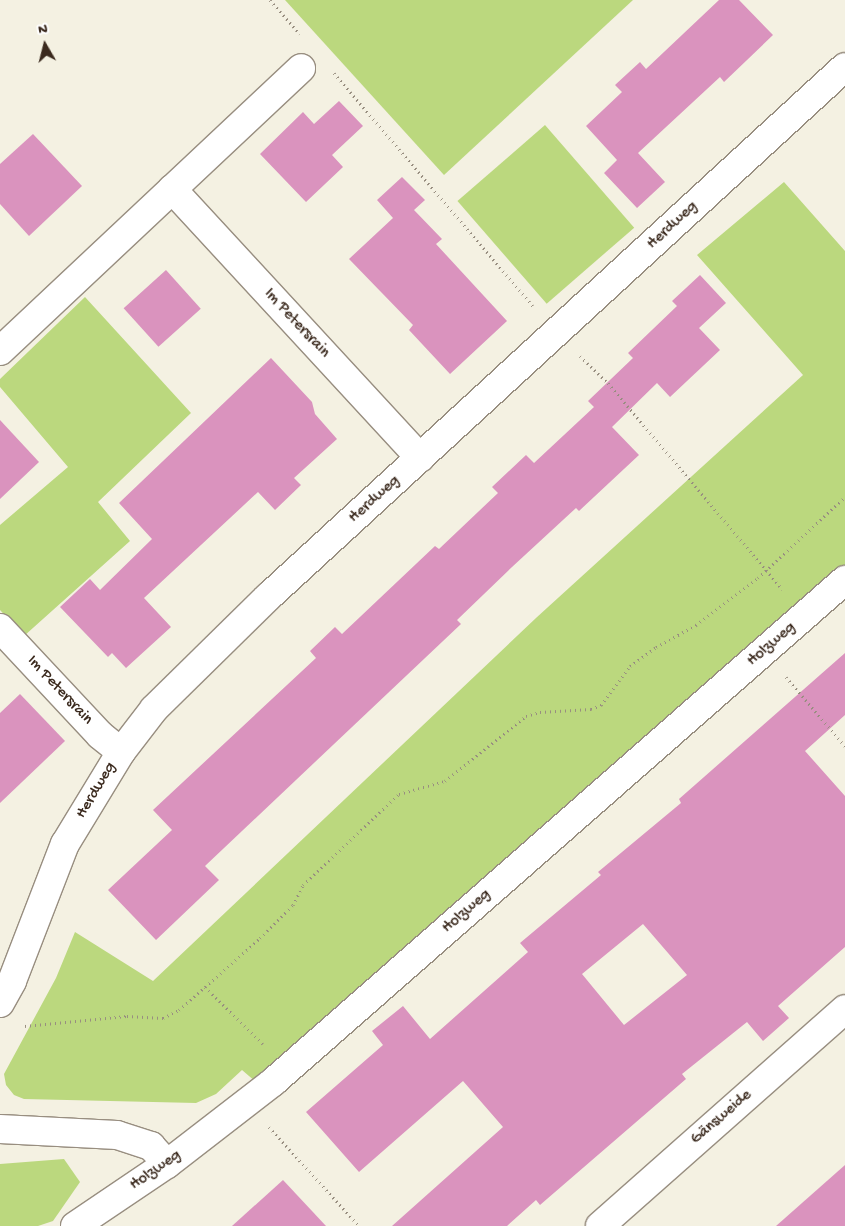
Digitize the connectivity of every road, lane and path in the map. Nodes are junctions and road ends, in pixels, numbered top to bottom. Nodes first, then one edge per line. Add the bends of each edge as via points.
1 (270, 0) edge
2 (306, 40) dead end
3 (845, 67) edge
4 (300, 68) dead end
5 (330, 68) dead end
6 (172, 190) junction
7 (557, 333) junction
8 (0, 351) edge
9 (420, 458) junction
10 (845, 497) edge
11 (768, 570) junction
12 (845, 580) edge
13 (804, 617) junction
14 (0, 628) edge
15 (764, 652) junction
16 (845, 746) edge
17 (121, 752) junction
18 (205, 987) junction
19 (0, 1003) edge
20 (845, 1009) edge
21 (20, 1026) dead end
22 (288, 1070) junction
23 (247, 1102) junction
24 (0, 1129) edge
25 (167, 1164) junction
26 (75, 1226) edge
27 (359, 1226) edge
28 (600, 1226) edge

1 - 2 path
3 - 7 street, Herdweg
4 - 6 street
5 - 7 path
6 - 8 street
6 - 9 street, Im Petersrain
7 - 9 street, Herdweg
7 - 11 path via 608,383
9 - 17 street, Herdweg via 268,597 154,709
10 - 11 path
11 - 13 path
11 - 18 path via 696,625 630,666 601,705 591,709 526,716 445,780 399,794 303,885 293,905 274,924
12 - 13 street, Holzweg
13 - 15 street, Holzweg
14 - 17 street, Im Petersrain via 100,735
15 - 16 path
15 - 22 street, Holzweg
17 - 19 street, Herdweg via 65,844 12,981
18 - 21 path via 179,1010 163,1018 127,1016
18 - 22 path
20 - 28 street, Gänsweide
22 - 23 street, Holzweg
23 - 25 street, Holzweg
23 - 27 path
24 - 25 street via 117,1135 151,1146
25 - 26 street, Holzweg

